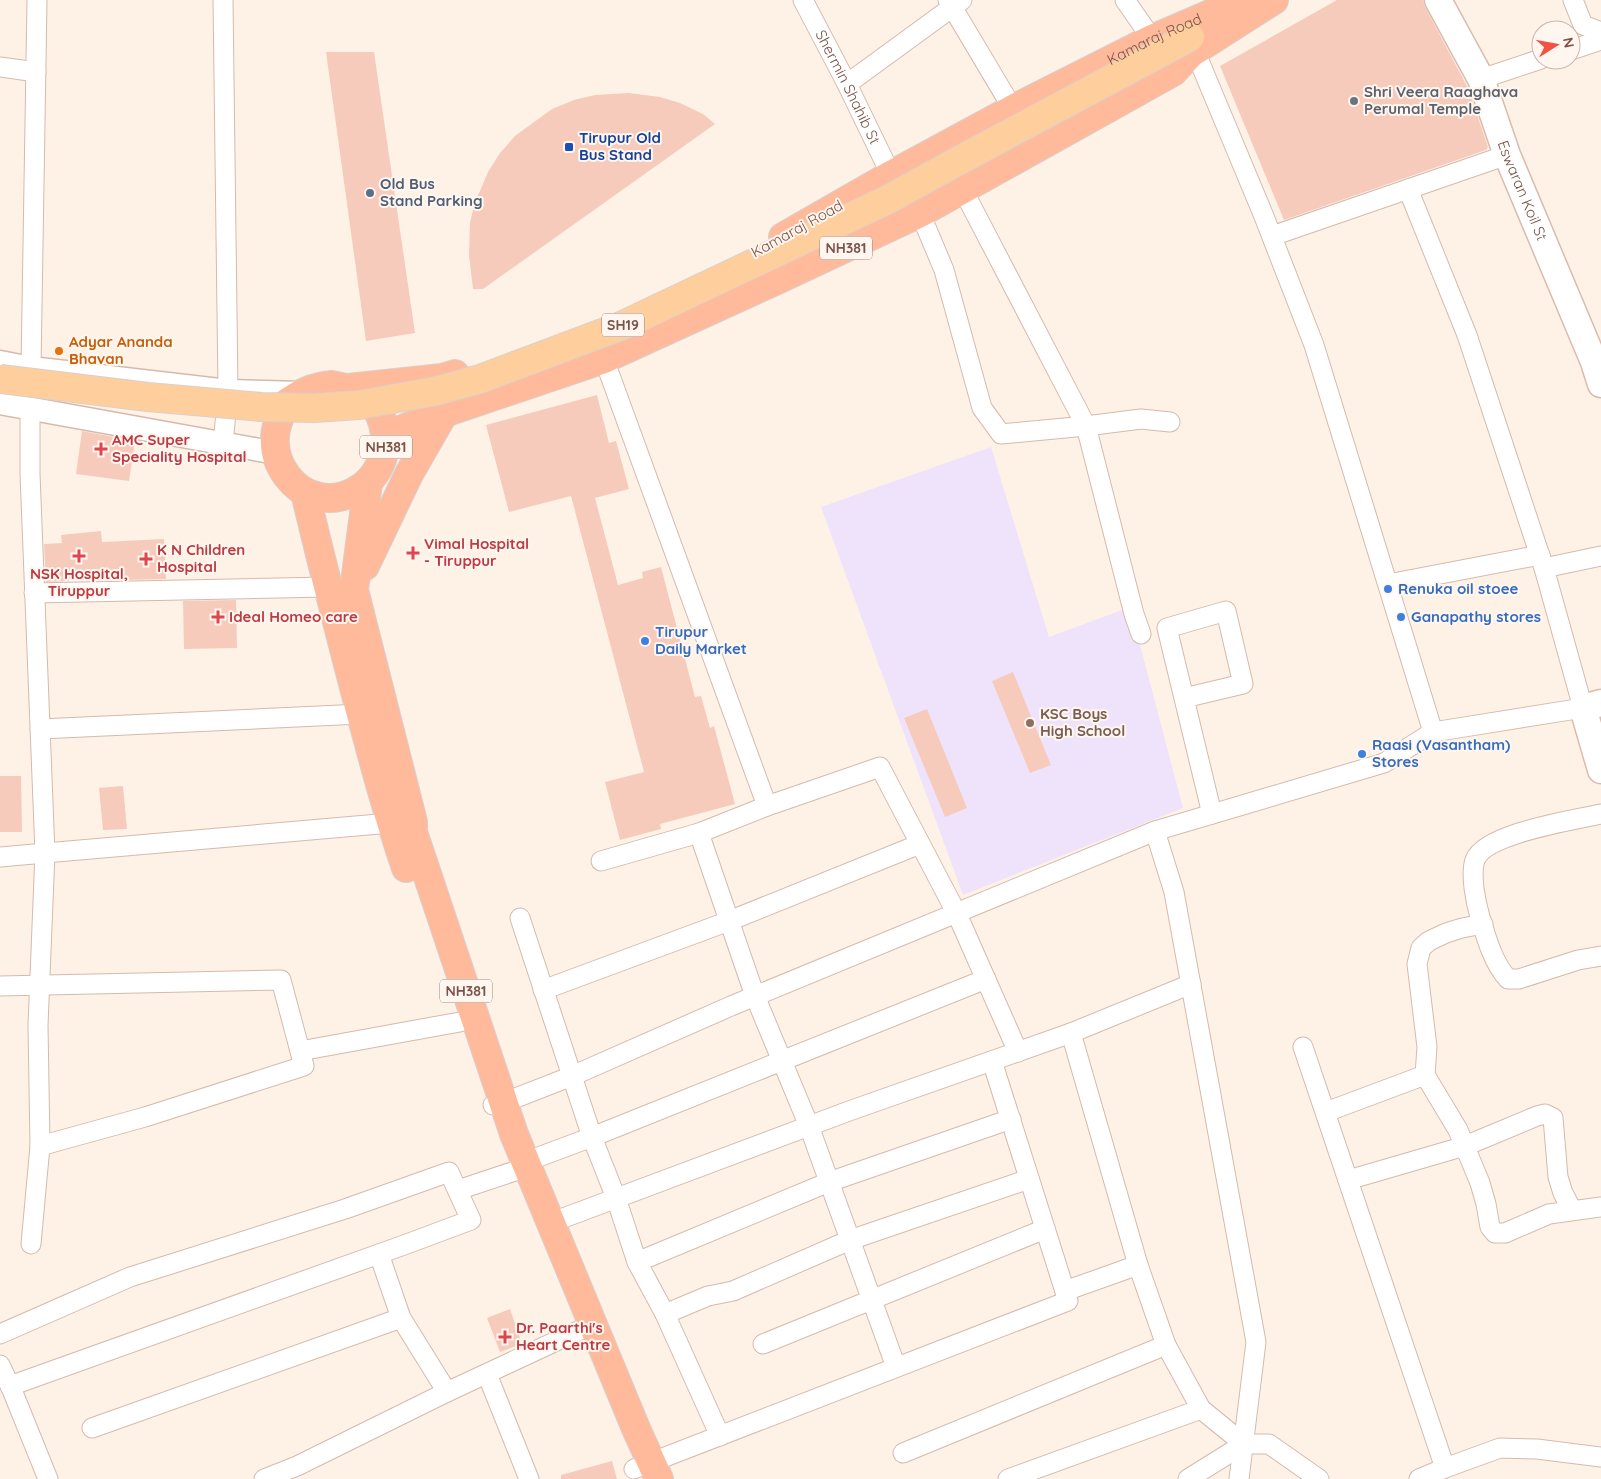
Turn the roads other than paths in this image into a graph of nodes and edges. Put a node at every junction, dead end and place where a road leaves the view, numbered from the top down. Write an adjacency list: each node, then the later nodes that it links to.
1 (37, 0): 17 (street)
2 (223, 0): 35 (street)
3 (803, 0): 19 (street, Shermin Shahib St)
4 (1124, 0): 11 (street)
5 (1274, 0): 14 (highway, NH381)
6 (1438, 0): 18 (main road, Eswaran Koil St)
7 (1573, 0): 10 (street)
8 (954, 2): 19 (street); 20 (street)
9 (1226, 2): 11 (highway, Kamaraj Road / NH381)
10 (1601, 32)
11 (1152, 39): 20 (highway, Kamaraj Road / NH381)
12 (1601, 40): 13 (street)
13 (1581, 47)
14 (1187, 50): 24 (highway, NH381); 26 (street); 31 (main road, SH19, bridge); 34 (main road, SH19)
15 (1531, 62): 18 (street)
16 (0, 68): 17 (street)
17 (36, 72): 29 (street)
18 (1481, 79): 21 (main road, Eswaran Koil St)
19 (847, 84): 22 (street, Shermin Shahib St)
20 (1013, 109): 22 (highway, Kamaraj Road / NH381)
21 (1507, 155): 23 (street); 32 (main road, Eswaran Koil St)
22 (891, 176): 30 (highway, Kamaraj Road / NH381)
23 (1408, 189): 26 (street); 48 (street)
24 (963, 190): 25 (highway, NH381); 41 (street)
25 (920, 213): 27 (highway, NH381); 41 (street)
26 (1272, 236): 49 (street)
27 (604, 359): 39 (highway, NH381); 59 (street)
28 (0, 362): 29 (street)
29 (31, 368): 35 (street)
30 (442, 378): 33 (highway, Kamaraj Road / NH381); 39 (highway)
31 (0, 379)
32 (1601, 384)
33 (348, 388): 36 (highway, NH381); 42 (highway, NH381)
34 (0, 389)
35 (228, 391): 36 (street); 43 (street)
36 (302, 393): 44 (highway, NH381)
37 (0, 403): 38 (street)
38 (30, 408): 43 (street); 51 (street)
39 (444, 413): 42 (highway, NH381); 50 (highway)
40 (1170, 422): 41 (street)
41 (1086, 426): 52 (street)
42 (386, 435): 45 (highway, NH381)
43 (223, 444): 44 (street)
44 (276, 453): 46 (highway, NH381)
45 (368, 483): 46 (highway, NH381); 50 (highway, NH381)
46 (305, 492): 50 (highway, NH381)
47 (1601, 556): 48 (street)
48 (1542, 561): 49 (street); 54 (street)
49 (1388, 584): 57 (street)
50 (340, 588): 51 (street); 55 (highway, NH381); 62 (highway, NH381)
51 (34, 593): 56 (street)
52 (1141, 634)
53 (1184, 698): 53 (street); 60 (street)
54 (1592, 705): 57 (street); 58 (main road)
55 (361, 714): 56 (street); 62 (highway, NH381)
56 (40, 729): 66 (street)
57 (1433, 732): 60 (street)
58 (1601, 770)
59 (767, 806): 64 (street); 65 (street)
60 (1212, 814): 63 (street)
61 (1601, 814): 72 (street)
62 (402, 822): 66 (street); 80 (highway, NH381); 89 (highway, NH381)
63 (1155, 831): 69 (street); 75 (street)
64 (699, 833): 68 (street); 71 (street)
65 (920, 844): 69 (street); 71 (street)
66 (45, 853): 67 (street); 76 (street)
67 (0, 857)
68 (601, 861)
69 (957, 914): 74 (street); 79 (street)
70 (520, 918): 78 (street)
71 (729, 921): 78 (street); 79 (street)
72 (1482, 924): 73 (street); 87 (street)
73 (1601, 956)
74 (986, 979): 84 (street); 85 (street)
75 (1191, 984): 81 (street); 127 (street)
76 (40, 985): 77 (street); 83 (street); 94 (street)
77 (0, 986)
78 (543, 990): 88 (street)
79 (756, 996): 85 (street); 88 (street)
80 (460, 1022): 83 (street); 89 (highway, NH381)
81 (1071, 1033): 84 (street); 110 (street)
82 (1303, 1047): 90 (street)
83 (300, 1051): 94 (street)
84 (1018, 1052): 86 (street)
85 (782, 1061): 92 (street); 93 (street)
86 (992, 1061): 91 (street); 92 (street)
87 (1425, 1075): 90 (street); 95 (street)
88 (572, 1076): 89 (street); 93 (street)
89 (497, 1104): 96 (highway, NH381)
90 (1326, 1112): 98 (street)
91 (1011, 1119): 97 (street); 99 (street)
92 (809, 1126): 99 (street); 101 (street)
93 (592, 1137): 96 (street); 101 (street)
94 (40, 1146): 107 (street)
95 (1465, 1146): 98 (street); 103 (street); 103 (street)
96 (520, 1166): 100 (street); 104 (highway, NH381); 115 (highway, NH381)
97 (1029, 1178): 105 (street); 106 (street)
98 (1348, 1180): 130 (street)
99 (829, 1182): 106 (street); 109 (street)
100 (458, 1190): 108 (street); 116 (street)
101 (616, 1198): 104 (street); 109 (street)
102 (1601, 1207): 103 (street)
103 (1572, 1210)
104 (550, 1223): 131 (highway, NH381)
105 (1045, 1229): 111 (street); 112 (street)
106 (850, 1240): 112 (street); 113 (street)
107 (31, 1244)
108 (379, 1254): 114 (street); 122 (street)
109 (637, 1262): 113 (street)
110 (1138, 1265): 111 (street); 118 (street)
111 (1065, 1290): 120 (street)
112 (871, 1299): 117 (street); 120 (street)
113 (665, 1314): 126 (street)
114 (401, 1318): 123 (street); 125 (street)
115 (580, 1330): 121 (street); 131 (highway, NH381)
116 (0, 1334)
117 (763, 1344)
118 (1166, 1345): 124 (street); 128 (street)
119 (0, 1365): 122 (street)
120 (896, 1368): 126 (street)
121 (487, 1374): 123 (street); 134 (street)
122 (10, 1386): 132 (street)
123 (446, 1392): 133 (street)
124 (1201, 1409): 127 (street); 135 (street)
125 (92, 1428)
126 (720, 1436): 131 (street)
127 (1244, 1444): 136 (street); 137 (street); 138 (street)
128 (903, 1453)
129 (1601, 1457): 130 (street)
130 (1445, 1468): 139 (street)
131 (646, 1472)
132 (48, 1479)
133 (264, 1479)
134 (529, 1479)
135 (1008, 1479)
136 (1189, 1479)
137 (1240, 1479)
138 (1319, 1479)
139 (1419, 1479)

